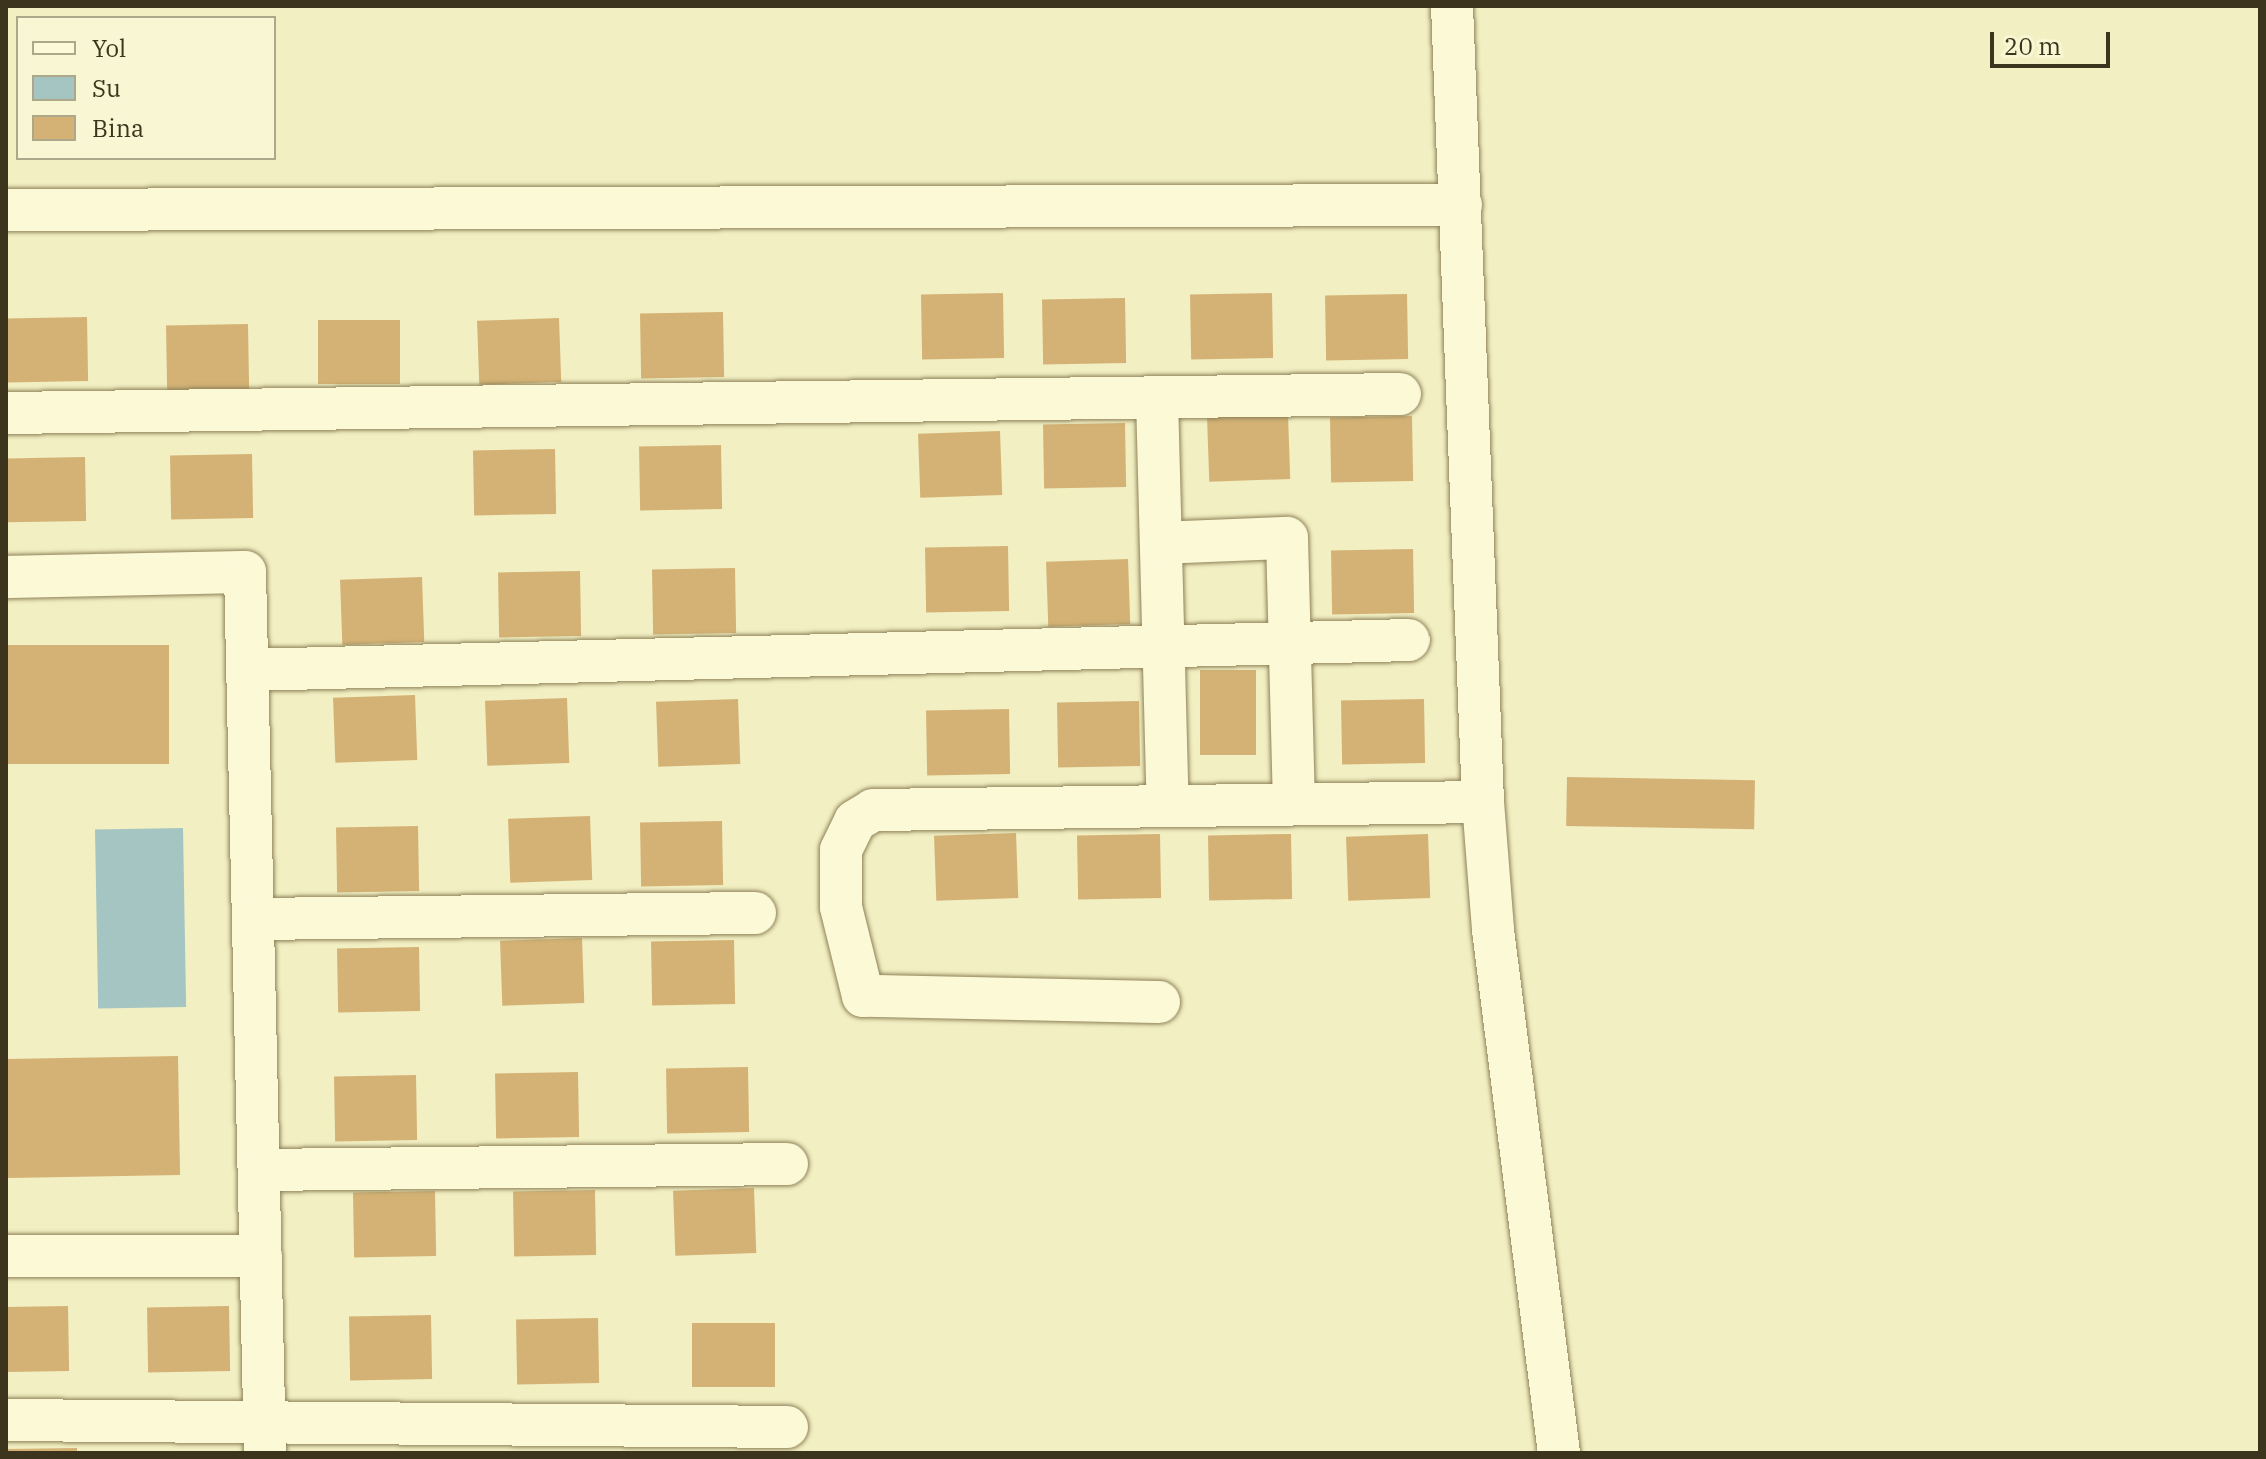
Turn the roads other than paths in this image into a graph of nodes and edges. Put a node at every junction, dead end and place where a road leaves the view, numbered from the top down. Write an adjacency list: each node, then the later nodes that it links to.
1 (1452, 6): 2 (street)
2 (1461, 205): 3 (street); 14 (street)
3 (6, 210)
4 (1400, 394): 5 (street)
5 (1157, 398): 6 (street); 7 (street)
6 (6, 413)
7 (1161, 543): 10 (street); 11 (street)
8 (6, 577): 12 (street)
9 (1409, 640): 10 (street)
10 (1290, 643): 11 (street); 13 (street)
11 (1164, 646): 12 (street); 15 (street)
12 (249, 670): 17 (street)
13 (1294, 802): 14 (street); 15 (street)
14 (1483, 802): 26 (street)
15 (1168, 805): 18 (street)
16 (755, 913): 17 (street)
17 (254, 919): 20 (street)
18 (1159, 1002)
19 (787, 1164): 20 (street)
20 (259, 1170): 22 (street)
21 (6, 1256): 22 (street)
22 (261, 1256): 25 (street)
23 (6, 1420): 25 (street)
24 (787, 1427): 25 (street)
25 (265, 1438)
26 (1559, 1453)

